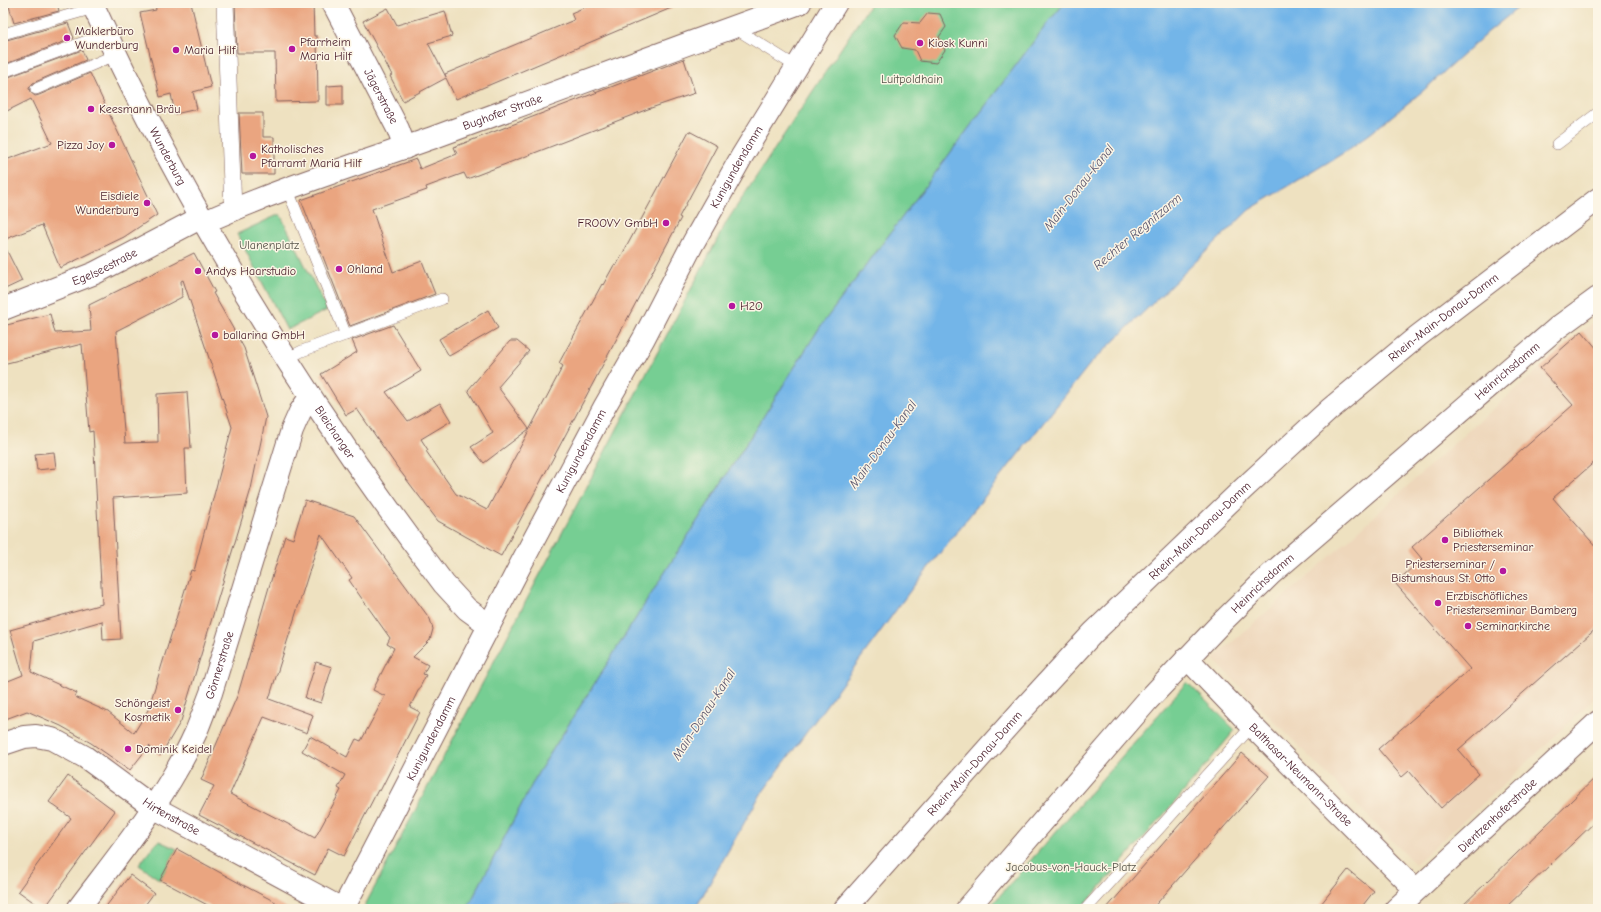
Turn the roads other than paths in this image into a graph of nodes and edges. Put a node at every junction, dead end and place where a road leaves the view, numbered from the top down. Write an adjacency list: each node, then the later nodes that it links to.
1 (225, 3): 18 (street)
2 (333, 3): 15 (street, Jägerstraße)
3 (800, 3): 6 (street, Bughofer Straße)
4 (836, 3): 10 (street, Kunigundendamm)
5 (93, 5): 7 (lane); 8 (street, Wunderburg)
6 (733, 27): 10 (lane); 15 (street, Bughofer Straße)
7 (3, 34)
8 (106, 34): 9 (street, Wunderburg); 11 (lane)
9 (116, 55): 12 (lane); 19 (street, Wunderburg)
10 (797, 67): 26 (street, Kunigundendamm)
11 (3, 72)
12 (36, 89)
13 (1598, 113): 14 (lane)
14 (1557, 144)
15 (405, 148): 16 (street, Bughofer Straße)
16 (287, 188): 18 (street, Bughofer Straße); 23 (lane)
17 (1598, 199): 35 (street, Rhein-Main-Donau-Damm)
18 (233, 210): 19 (street, Bughofer Straße)
19 (203, 220): 22 (street, Egelseestraße); 24 (street, Bleichanger)
20 (1598, 298): 27 (street, Heinrichsdamm)
21 (442, 299): 23 (lane)
22 (3, 309)
23 (346, 335): 24 (lane)
24 (286, 359): 25 (street, Bleichanger)
25 (310, 397): 26 (street, Bleichanger); 31 (street, Gönnerstraße)
26 (489, 625): 34 (street, Kunigundendamm)
27 (1187, 658): 29 (street, Balthasar-Neumann-Straße); 36 (street, Heinrichsdamm)
28 (1598, 722): 32 (street, Dientzenhoferstraße)
29 (1252, 726): 32 (street, Balthasar-Neumann-Straße); 37 (lane)
30 (3, 744): 31 (street, Hirtenstraße)
31 (153, 807): 33 (street, Gönnerstraße); 34 (street, Hirtenstraße)
32 (1415, 889): 38 (street, Dientzenhoferstraße)
33 (78, 909)
34 (342, 909)
35 (846, 909)
36 (967, 909)
37 (1086, 909)
38 (1396, 909)

